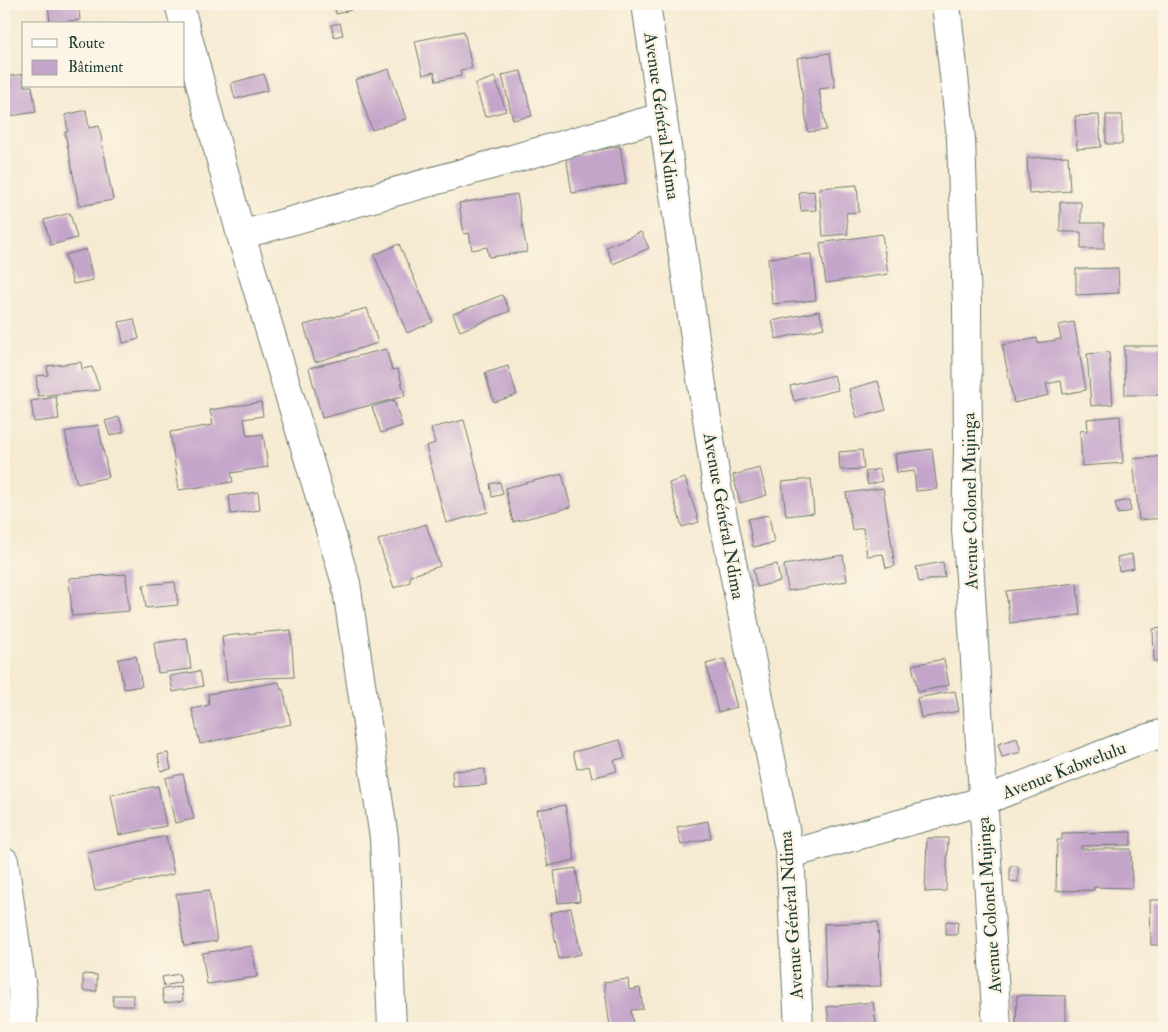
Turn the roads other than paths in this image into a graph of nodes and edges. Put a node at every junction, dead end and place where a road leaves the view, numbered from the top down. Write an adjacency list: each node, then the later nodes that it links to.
1 (179, 4): 4 (street)
2 (646, 4): 6 (street, Avenue Général Ndima)
3 (946, 4): 9 (street, Avenue Colonel Mujinga)
4 (184, 22)
5 (185, 26): 7 (street)
6 (662, 116): 7 (street); 10 (street, Avenue Général Ndima)
7 (241, 235): 13 (street)
8 (1164, 733): 9 (street, Avenue Kabwelulu)
9 (983, 801): 10 (street, Avenue Kabwelulu); 15 (street, Avenue Colonel Mujinga)
10 (790, 854): 14 (street, Avenue Général Ndima)
11 (4, 862): 12 (street)
12 (23, 1028)
13 (392, 1028)
14 (799, 1028)
15 (997, 1028)

